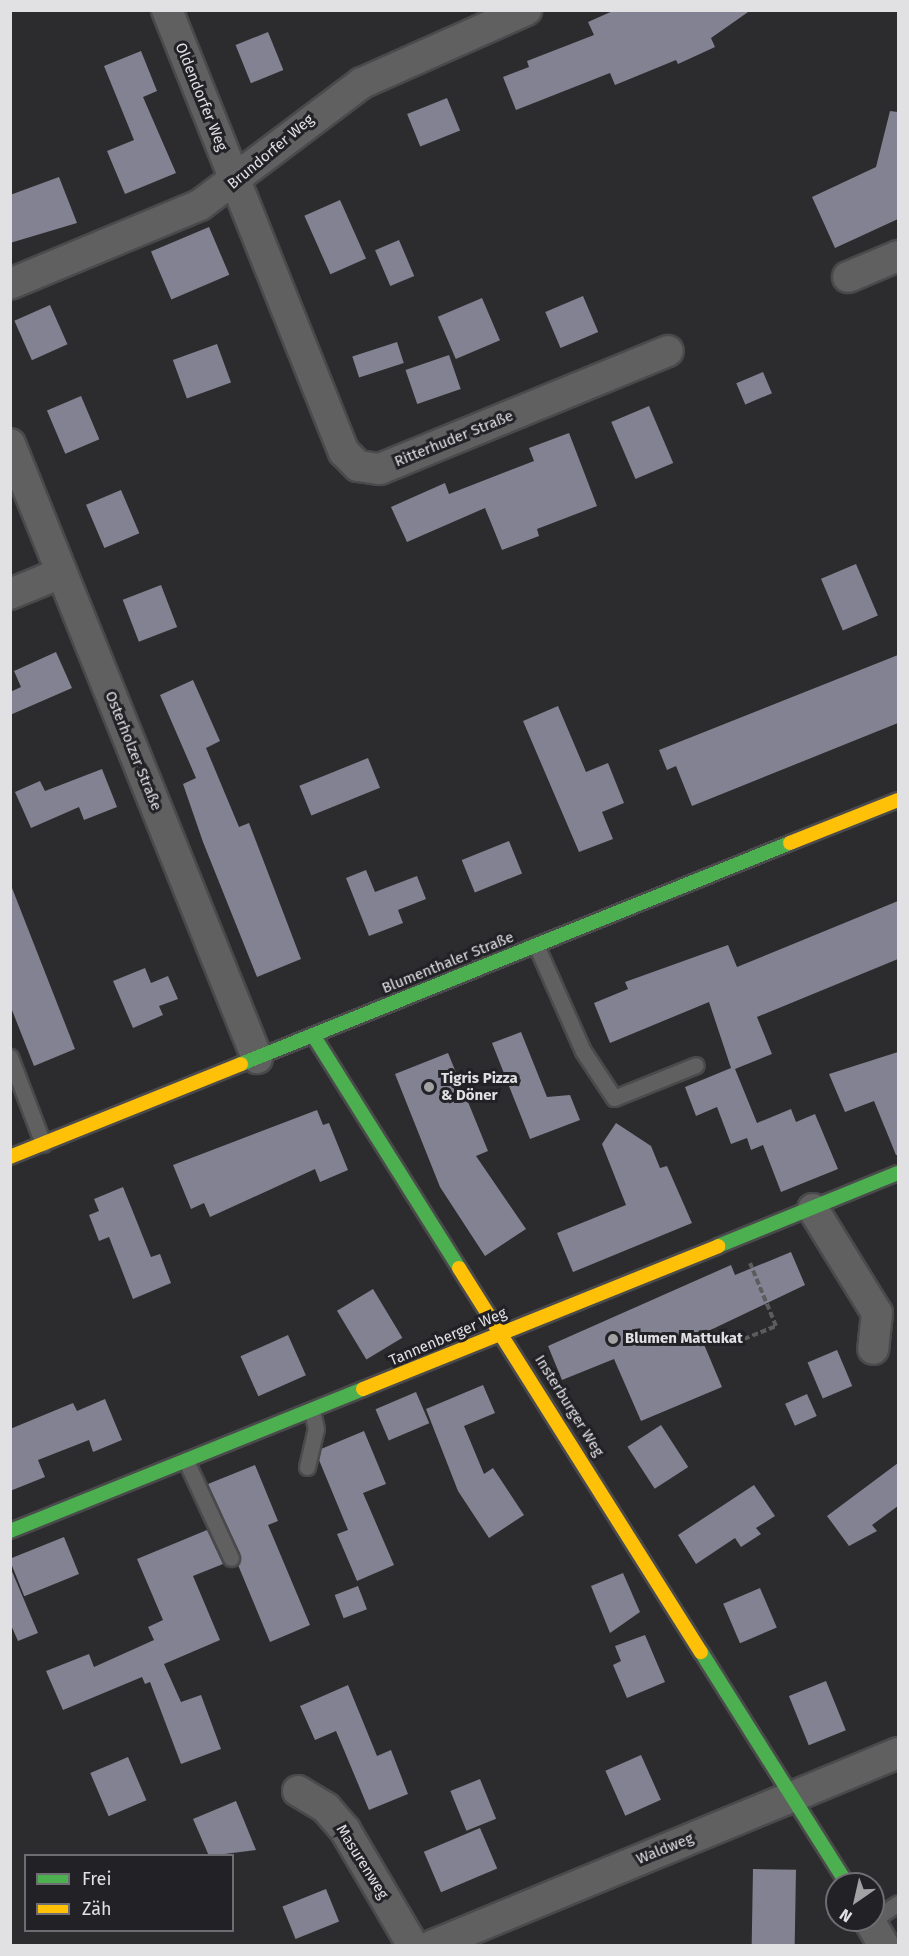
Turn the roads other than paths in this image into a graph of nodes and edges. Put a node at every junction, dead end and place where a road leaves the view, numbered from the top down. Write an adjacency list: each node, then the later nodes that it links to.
1 (167, 10): 3 (street, Oldendorfer Weg)
2 (526, 10): 3 (street, Brundorfer Weg)
3 (236, 183): 6 (street, Brundorfer Weg); 7 (street, Ritterhuder Straße)
4 (898, 256): 5 (street)
5 (848, 277)
6 (10, 284)
7 (668, 351)
8 (10, 444): 9 (street, Osterholzer Straße)
9 (61, 573): 10 (street); 15 (street, Osterholzer Straße)
10 (10, 594)
11 (898, 800): 12 (street, Blumenthaler Straße)
12 (536, 945): 13 (street, Blumenthaler Straße); 16 (lane)
13 (314, 1035): 15 (street, Blumenthaler Straße); 21 (street, Insterburger Weg)
14 (10, 1057): 17 (lane)
15 (257, 1058): 17 (street, Blumenthaler Straße)
16 (696, 1065)
17 (43, 1144): 18 (street, Blumenthaler Straße)
18 (10, 1157)
19 (898, 1173): 20 (street, Tannenberger Weg)
20 (813, 1209): 21 (street, Tannenberger Weg); 22 (street)
21 (502, 1332): 23 (street, Tannenberger Weg); 30 (street, Insterburger Weg)
22 (873, 1349)
23 (312, 1411): 24 (street, Tannenberger Weg); 25 (lane)
24 (186, 1461): 26 (street, Tannenberger Weg); 27 (lane)
25 (308, 1467)
26 (10, 1531)
27 (231, 1558)
28 (898, 1753): 30 (street, Waldweg)
29 (298, 1791): 34 (street, Masurenweg)
30 (795, 1796): 31 (street, Insterburger Weg); 35 (street, Waldweg)
31 (840, 1872)
32 (898, 1903): 33 (lane)
33 (885, 1914)
34 (413, 1946)
35 (431, 1946)

